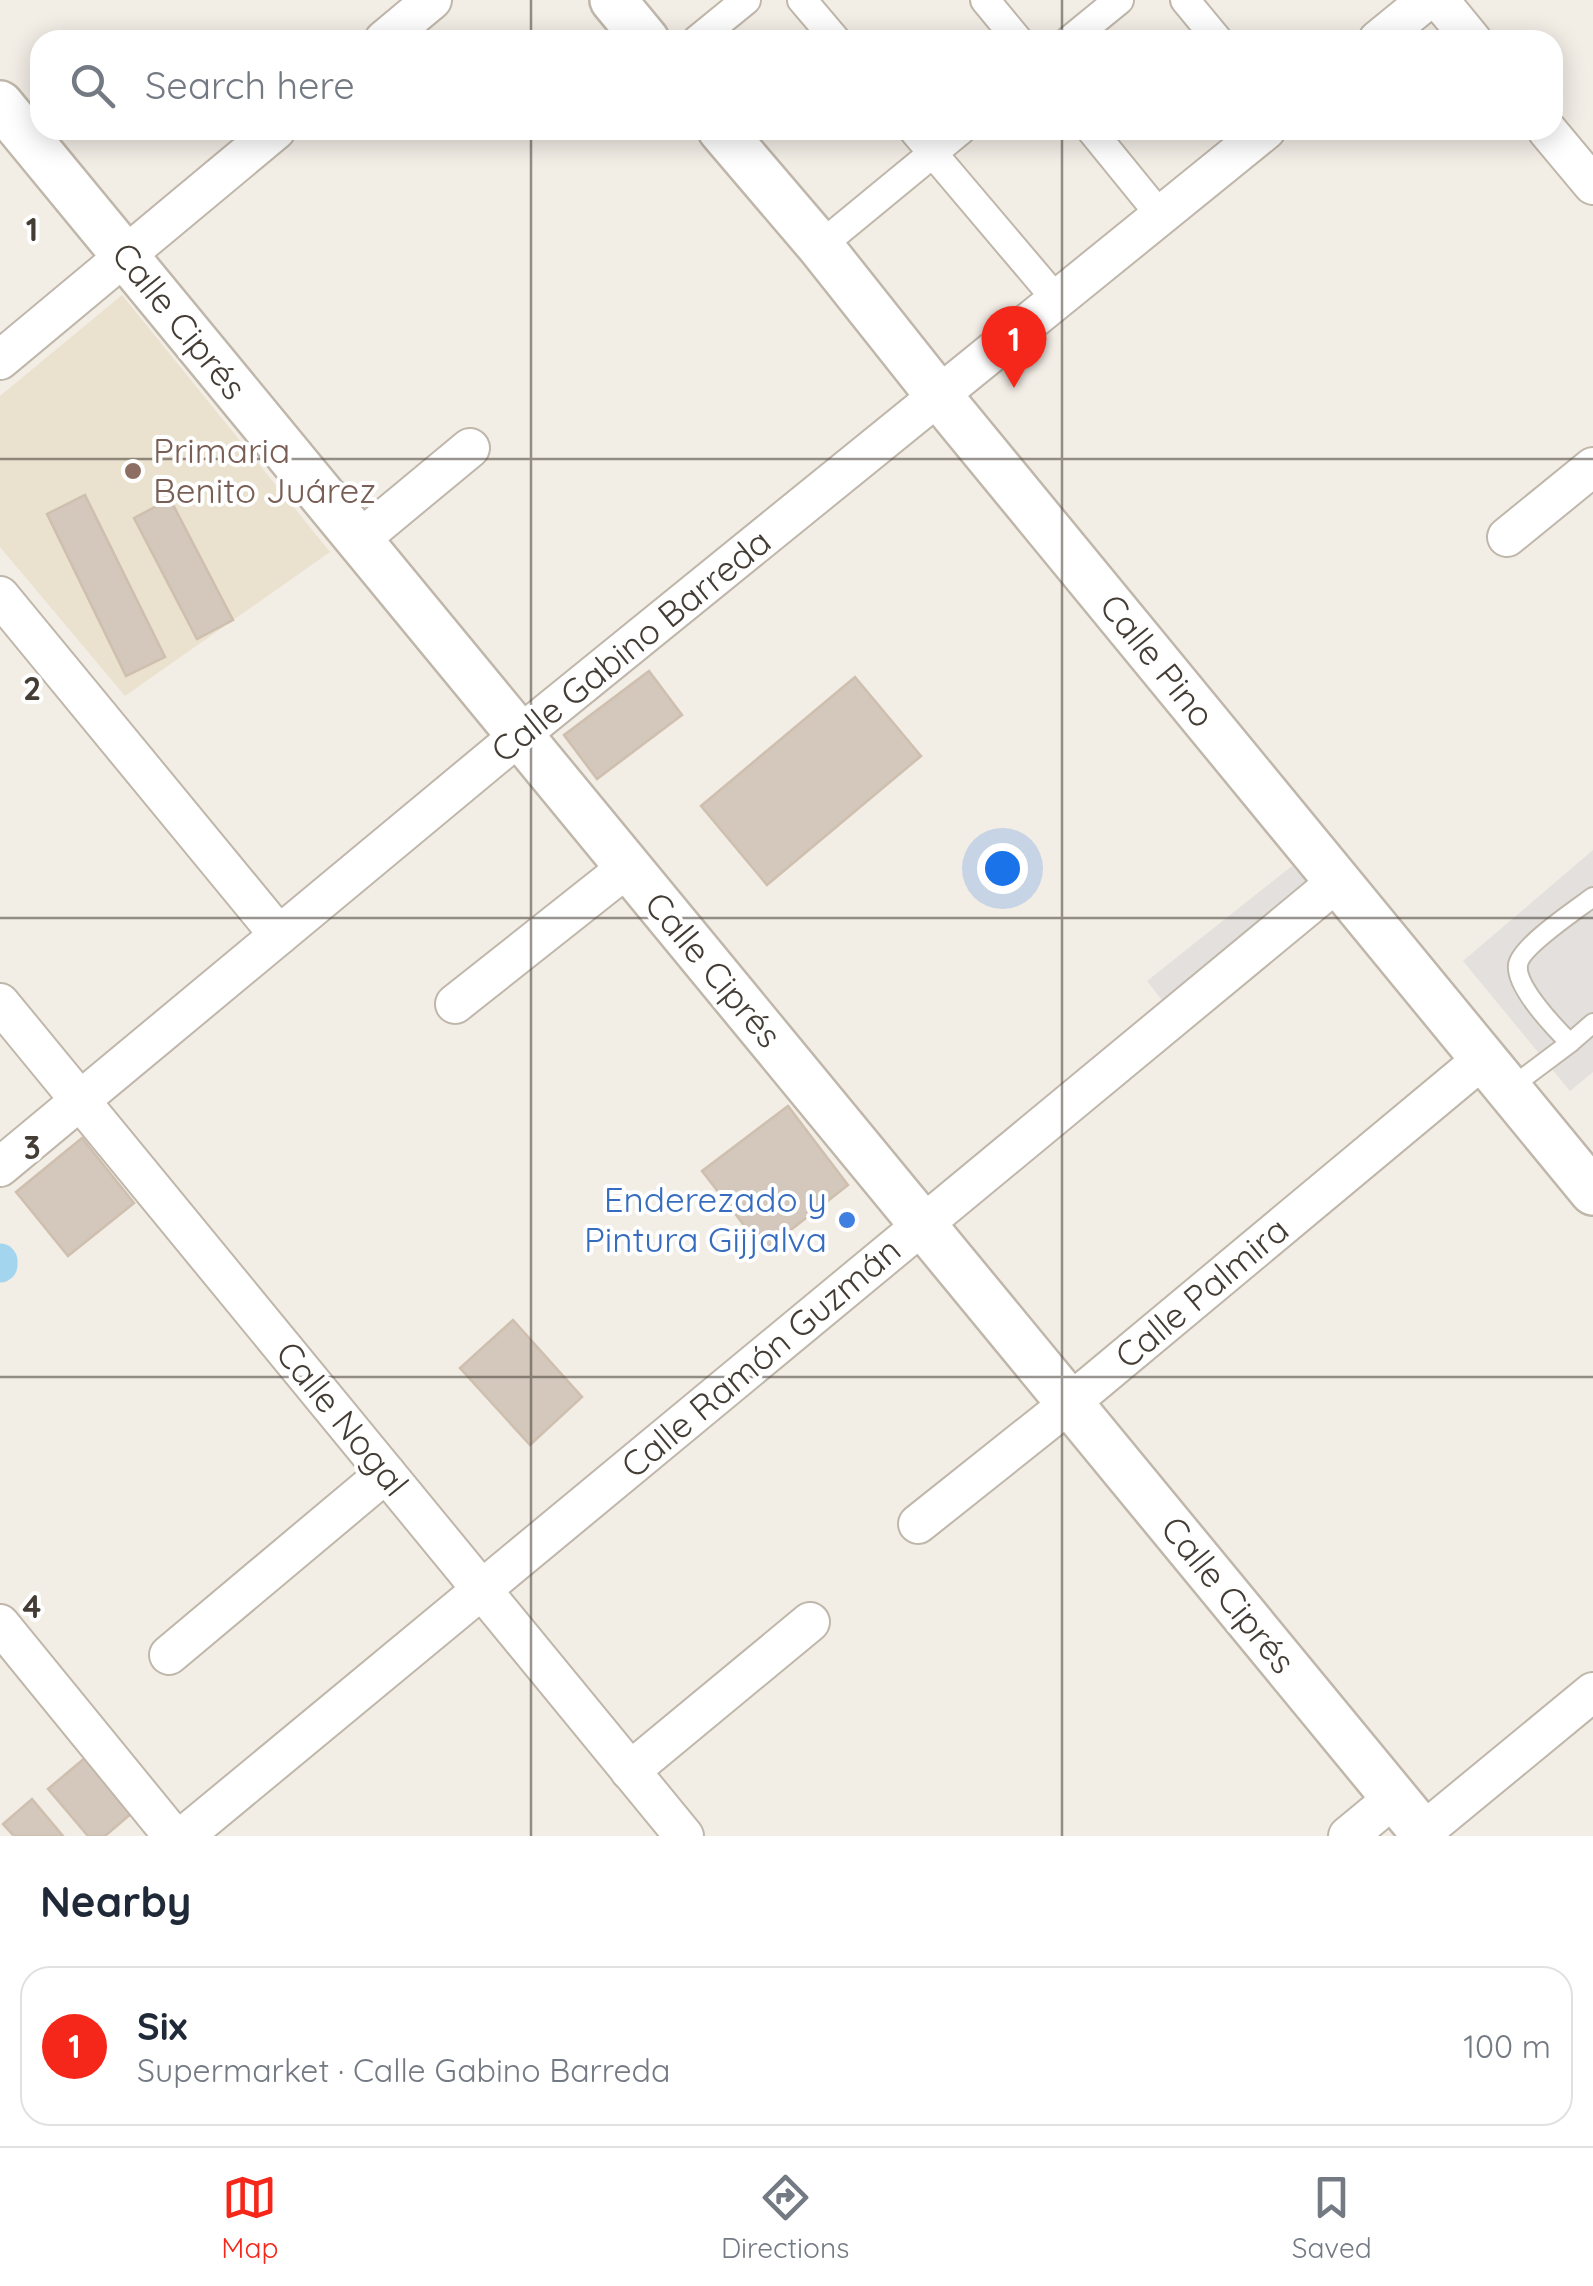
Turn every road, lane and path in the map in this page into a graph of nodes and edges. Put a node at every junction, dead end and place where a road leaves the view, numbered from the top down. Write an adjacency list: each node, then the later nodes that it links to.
1 (432, 0): 10 (street)
2 (613, 0): 11 (street)
3 (746, 0): 12 (street)
4 (802, 0): 13 (street)
5 (985, 0): 14 (street)
6 (1119, 0): 15 (street)
7 (1185, 0): 16 (street)
8 (1427, 0): 17 (street)
9 (1439, 0): 18 (street)
10 (396, 30)
11 (638, 30)
12 (709, 30)
13 (828, 30)
14 (1010, 30)
15 (1082, 30)
16 (1210, 30)
17 (1390, 30)
18 (1464, 30)
19 (0, 104): 31 (street, Calle Ciprés)
20 (264, 140): 31 (street)
21 (730, 140): 30 (street, Calle Pino)
22 (922, 140): 27 (street)
23 (949, 140): 27 (street)
24 (1099, 140): 29 (street)
25 (1254, 140): 29 (street, Calle Gabino Barreda)
26 (1555, 140): 28 (street)
27 (933, 153): 30 (street); 32 (street)
28 (1593, 185)
29 (1160, 216): 32 (street, Calle Gabino Barreda)
30 (820, 246): 34 (street, Calle Pino)
31 (125, 256): 33 (street); 38 (street, Calle Ciprés)
32 (1057, 300): 34 (street, Calle Gabino Barreda)
33 (0, 360)
34 (938, 396): 40 (street, Calle Gabino Barreda); 42 (street, Calle Pino)
35 (470, 448): 38 (street)
36 (1593, 467): 37 (street)
37 (1507, 537)
38 (359, 540): 40 (street, Calle Ciprés)
39 (0, 596): 44 (street)
40 (520, 735): 41 (street, Calle Ciprés); 44 (street, Calle Gabino Barreda)
41 (628, 867): 46 (street); 53 (street, Calle Ciprés)
42 (1338, 881): 49 (street, Calle Pino); 53 (street, Calle Ramón Guzmán)
43 (1593, 896): 48 (lane)
44 (280, 935): 50 (street, Calle Gabino Barreda)
45 (0, 1003): 50 (street, Calle Nogal)
46 (454, 1004)
47 (1593, 1022): 48 (lane)
48 (1570, 1044): 49 (lane)
49 (1496, 1074): 52 (street, Calle Pino); 54 (street, Calle Palmira)
50 (80, 1100): 51 (street, Calle Gabino Barreda); 55 (street, Calle Nogal)
51 (0, 1167)
52 (1593, 1192)
53 (923, 1224): 54 (street, Calle Ciprés); 57 (street, Calle Ramón Guzmán)
54 (1070, 1403): 56 (street, Calle Palmira); 63 (street, Calle Ciprés)
55 (386, 1473): 57 (street, Calle Nogal); 60 (street)
56 (918, 1524)
57 (482, 1590): 62 (street, Calle Nogal); 64 (street, Calle Ramón Guzmán)
58 (810, 1622): 62 (street)
59 (0, 1624): 64 (street)
60 (170, 1654)
61 (1593, 1692): 63 (street)
62 (630, 1771): 65 (street, Calle Nogal)
63 (1415, 1822): 66 (street)
64 (189, 1833)
65 (684, 1836)
66 (1348, 1836)

